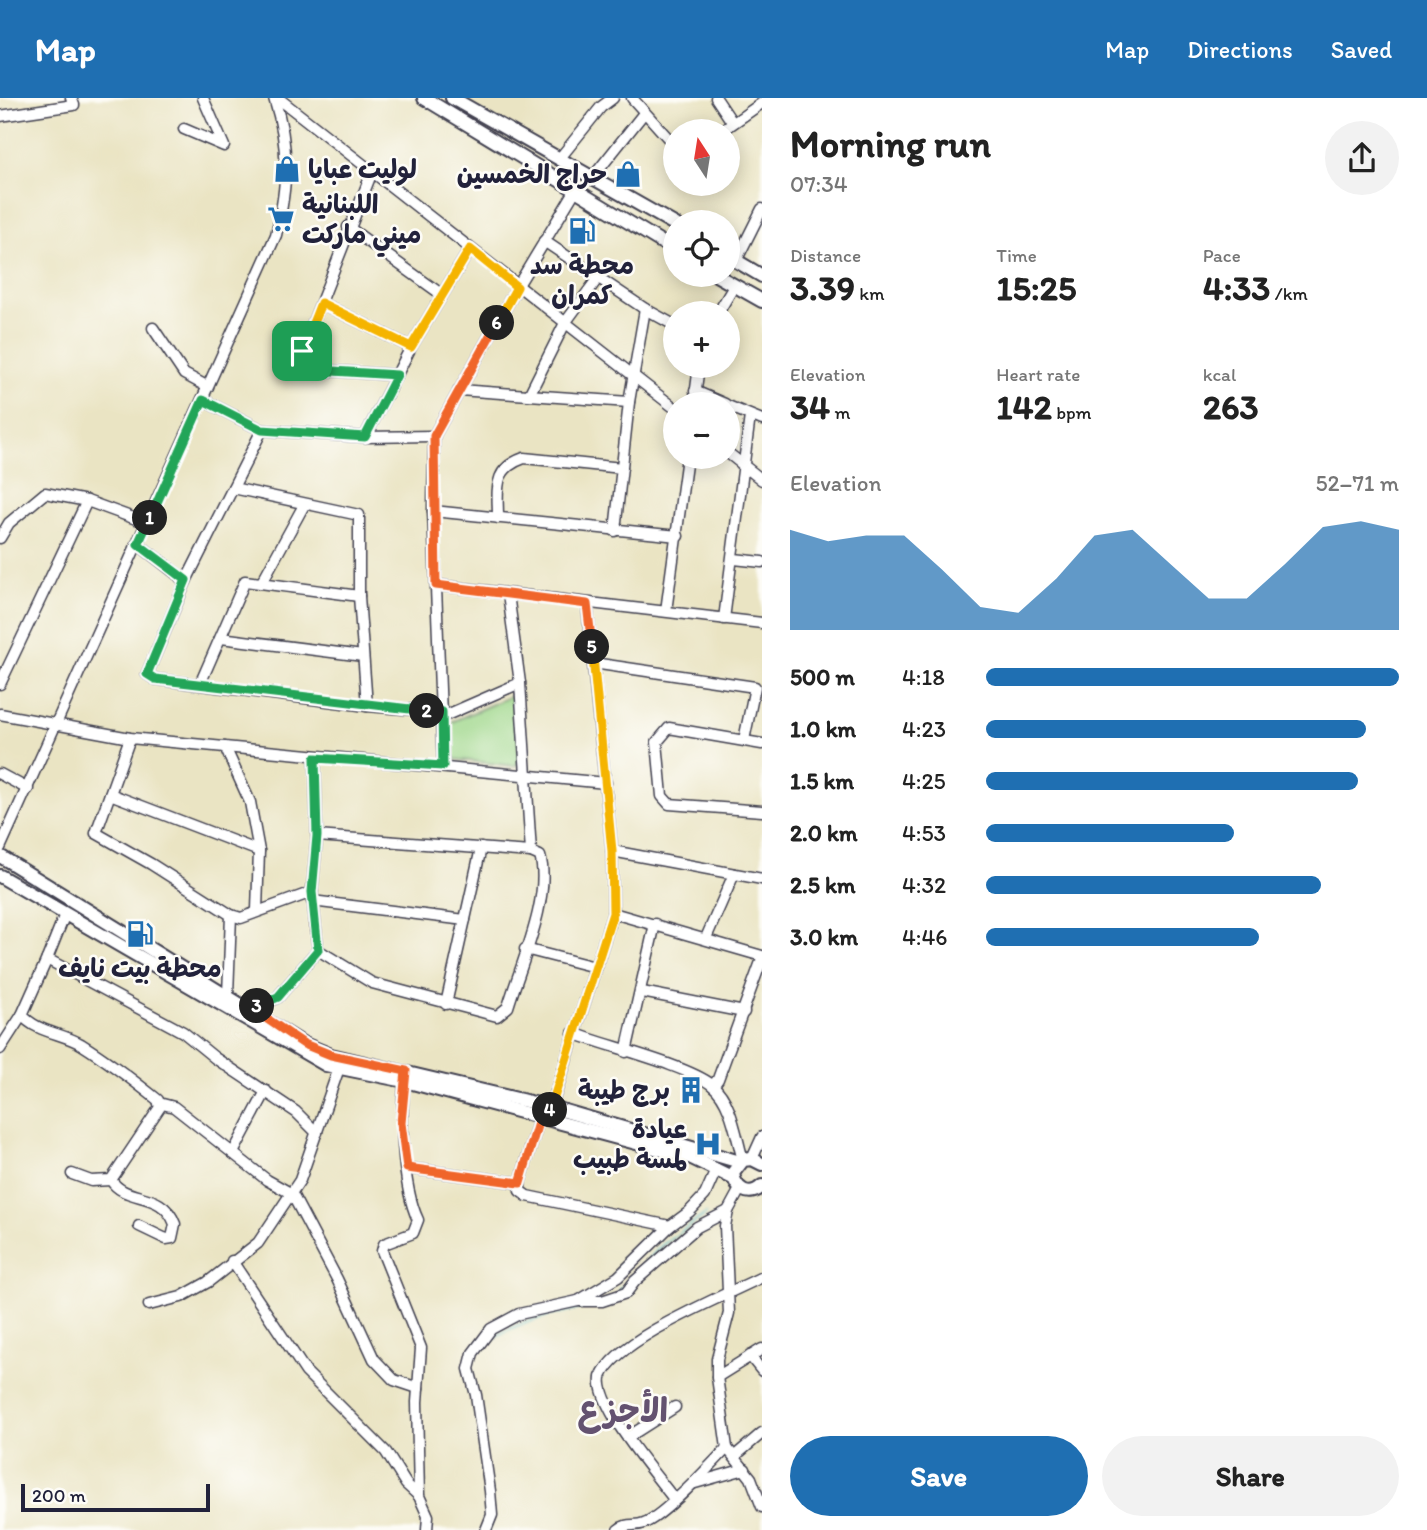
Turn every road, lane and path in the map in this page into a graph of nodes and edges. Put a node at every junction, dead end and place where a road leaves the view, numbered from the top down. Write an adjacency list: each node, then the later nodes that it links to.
1 (71, 98): 12 (street)
2 (202, 98): 15 (street)
3 (276, 98): 18 (street); 44 (street)
4 (424, 98): 20 (main road)
5 (452, 98): 17 (main road)
6 (613, 98): 9 (street)
7 (632, 98): 11 (street)
8 (716, 98): 13 (street)
9 (599, 102): 17 (street)
10 (762, 103): 14 (street)
11 (644, 113): 16 (street); 19 (street)
12 (0, 116)
13 (730, 119)
14 (737, 119)
15 (184, 129)
16 (663, 133)
17 (560, 158): 19 (main road)
18 (372, 172): 23 (street); 27 (street)
19 (593, 177): 22 (main road)
20 (575, 191): 24 (street); 25 (main road)
21 (762, 209): 26 (street)
22 (663, 217)
23 (348, 227): 33 (street); 35 (street)
24 (544, 241): 30 (street); 31 (street)
25 (663, 243)
26 (740, 246)
27 (470, 249): 31 (street); 33 (street)
28 (740, 264): 29 (main road)
29 (762, 276)
30 (598, 278): 36 (street); 38 (street)
31 (517, 287): 38 (street); 45 (street)
32 (736, 287): 34 (main road)
33 (441, 294): 40 (street)
34 (762, 301)
35 (321, 303): 40 (street); 42 (street)
36 (645, 309): 37 (street); 41 (street)
37 (663, 319)
38 (565, 323): 41 (street); 47 (street)
39 (153, 328): 44 (street)
40 (411, 347): 42 (street)
41 (633, 374): 48 (street); 50 (street)
42 (397, 375): 56 (street)
43 (697, 378): 46 (street)
44 (208, 387): 49 (street)
45 (459, 390): 47 (street); 55 (street)
46 (695, 391)
47 (529, 395): 50 (street)
48 (663, 398)
49 (203, 400): 54 (street); 67 (street)
50 (629, 402): 59 (street)
51 (740, 411): 52 (street)
52 (750, 416): 53 (street); 58 (street)
53 (762, 420)
54 (262, 430): 56 (street); 62 (street)
55 (434, 436): 56 (street); 65 (street)
56 (365, 437)
57 (740, 464): 58 (street)
58 (744, 467): 61 (street); 72 (street)
59 (622, 468): 66 (street); 68 (street)
60 (686, 469): 69 (street)
61 (762, 480)
62 (233, 488): 64 (street); 74 (street)
63 (87, 500): 67 (street); 70 (street); 87 (street)
64 (304, 505): 75 (street); 78 (street)
65 (433, 511): 66 (street); 76 (street)
66 (498, 518): 68 (street)
67 (148, 523): 71 (street)
68 (615, 531): 69 (street)
69 (678, 536): 80 (street)
70 (0, 538)
71 (138, 544): 74 (street); 92 (street)
72 (734, 559): 73 (street); 81 (street)
73 (762, 562)
74 (186, 580): 88 (street)
75 (262, 582): 78 (street); 83 (street)
76 (436, 585): 77 (street); 91 (street)
77 (508, 594): 79 (street); 86 (street)
78 (359, 596): 84 (street)
79 (587, 604): 80 (street); 85 (street)
80 (666, 611): 81 (street)
81 (724, 619): 82 (street)
82 (762, 623)
83 (221, 638): 84 (street); 88 (street)
84 (363, 656): 89 (street)
85 (593, 663): 94 (street); 101 (street)
86 (520, 682): 91 (street); 100 (street)
87 (0, 684)
88 (200, 684): 89 (street)
89 (368, 706): 91 (street)
90 (0, 714): 92 (street)
91 (442, 715): 98 (street)
92 (57, 725): 93 (street); 102 (street)
93 (130, 738): 96 (street); 103 (street)
94 (744, 740): 95 (street); 104 (street)
95 (762, 744)
96 (225, 747): 97 (street); 108 (street)
97 (315, 758): 98 (street); 105 (street)
98 (443, 766): 100 (street)
99 (0, 774): 102 (street)
100 (527, 774): 101 (street); 110 (street)
101 (606, 783): 109 (street)
102 (28, 789): 106 (street)
103 (110, 794): 108 (street); 119 (street)
104 (762, 811)
105 (317, 836): 107 (street); 115 (street)
106 (0, 848)
107 (481, 848): 110 (street); 120 (street)
108 (259, 851): 116 (street)
109 (612, 851): 112 (street); 117 (street)
110 (531, 852): 123 (street)
111 (0, 856): 129 (main road)
112 (734, 874): 114 (street); 122 (street)
113 (0, 876): 118 (main road)
114 (762, 880)
115 (312, 896): 116 (street); 120 (street); 124 (street)
116 (257, 910): 119 (street)
117 (613, 913): 121 (street); 127 (street)
118 (65, 914): 126 (street); 132 (main road)
119 (231, 915): 129 (street)
120 (465, 920): 130 (street)
121 (655, 924): 122 (street); 128 (street)
122 (706, 938): 125 (street)
123 (525, 949): 127 (street); 130 (street)
124 (318, 950): 130 (street); 132 (street)
125 (762, 957): 131 (street)
126 (47, 959): 133 (street); 140 (street)
127 (595, 967): 134 (street)
128 (642, 992): 131 (street); 136 (street)
129 (228, 995): 132 (main road)
130 (446, 1004)
131 (744, 1012): 139 (street)
132 (247, 1013): 137 (main road); 138 (main road)
133 (22, 1015): 135 (street); 141 (street)
134 (573, 1033): 136 (street); 142 (street)
135 (0, 1048)
136 (626, 1052): 139 (street)
137 (339, 1068): 138 (main road); 143 (street)
138 (405, 1076): 142 (main road); 147 (street)
139 (713, 1086): 146 (street)
140 (266, 1091): 143 (street); 145 (street)
141 (159, 1103): 145 (street); 150 (street)
142 (546, 1114): 146 (main road); 148 (main road); 151 (street)
143 (317, 1133): 154 (street)
144 (762, 1137): 146 (street)
145 (233, 1153): 154 (street)
146 (749, 1161): 152 (main road)
147 (407, 1168): 151 (street); 167 (street)
148 (716, 1170): 152 (main road); 157 (street)
149 (72, 1174): 150 (street)
150 (111, 1180): 156 (street)
151 (520, 1183): 157 (street)
152 (737, 1183): 153 (main road); 155 (street)
153 (762, 1186)
154 (292, 1194): 158 (street); 167 (street)
155 (728, 1211): 160 (street); 161 (street)
156 (139, 1226)
157 (670, 1226): 161 (street)
158 (232, 1261): 162 (street); 175 (street)
159 (762, 1277): 160 (street)
160 (729, 1294): 166 (street); 170 (street)
161 (578, 1301): 179 (street)
162 (149, 1305)
163 (762, 1349): 164 (street)
164 (750, 1356): 165 (street); 166 (street)
165 (762, 1371)
166 (718, 1377): 171 (street)
167 (418, 1388): 175 (street)
168 (676, 1407): 170 (street)
169 (762, 1433): 172 (street)
170 (628, 1437): 176 (street)
171 (727, 1448): 172 (street); 174 (street)
172 (735, 1456): 173 (street)
173 (745, 1469): 174 (street); 177 (street)
174 (693, 1483): 176 (street)
175 (419, 1496): 178 (street)
176 (674, 1499): 180 (street)
177 (762, 1507)
178 (427, 1530)
179 (486, 1530)
180 (618, 1530)

